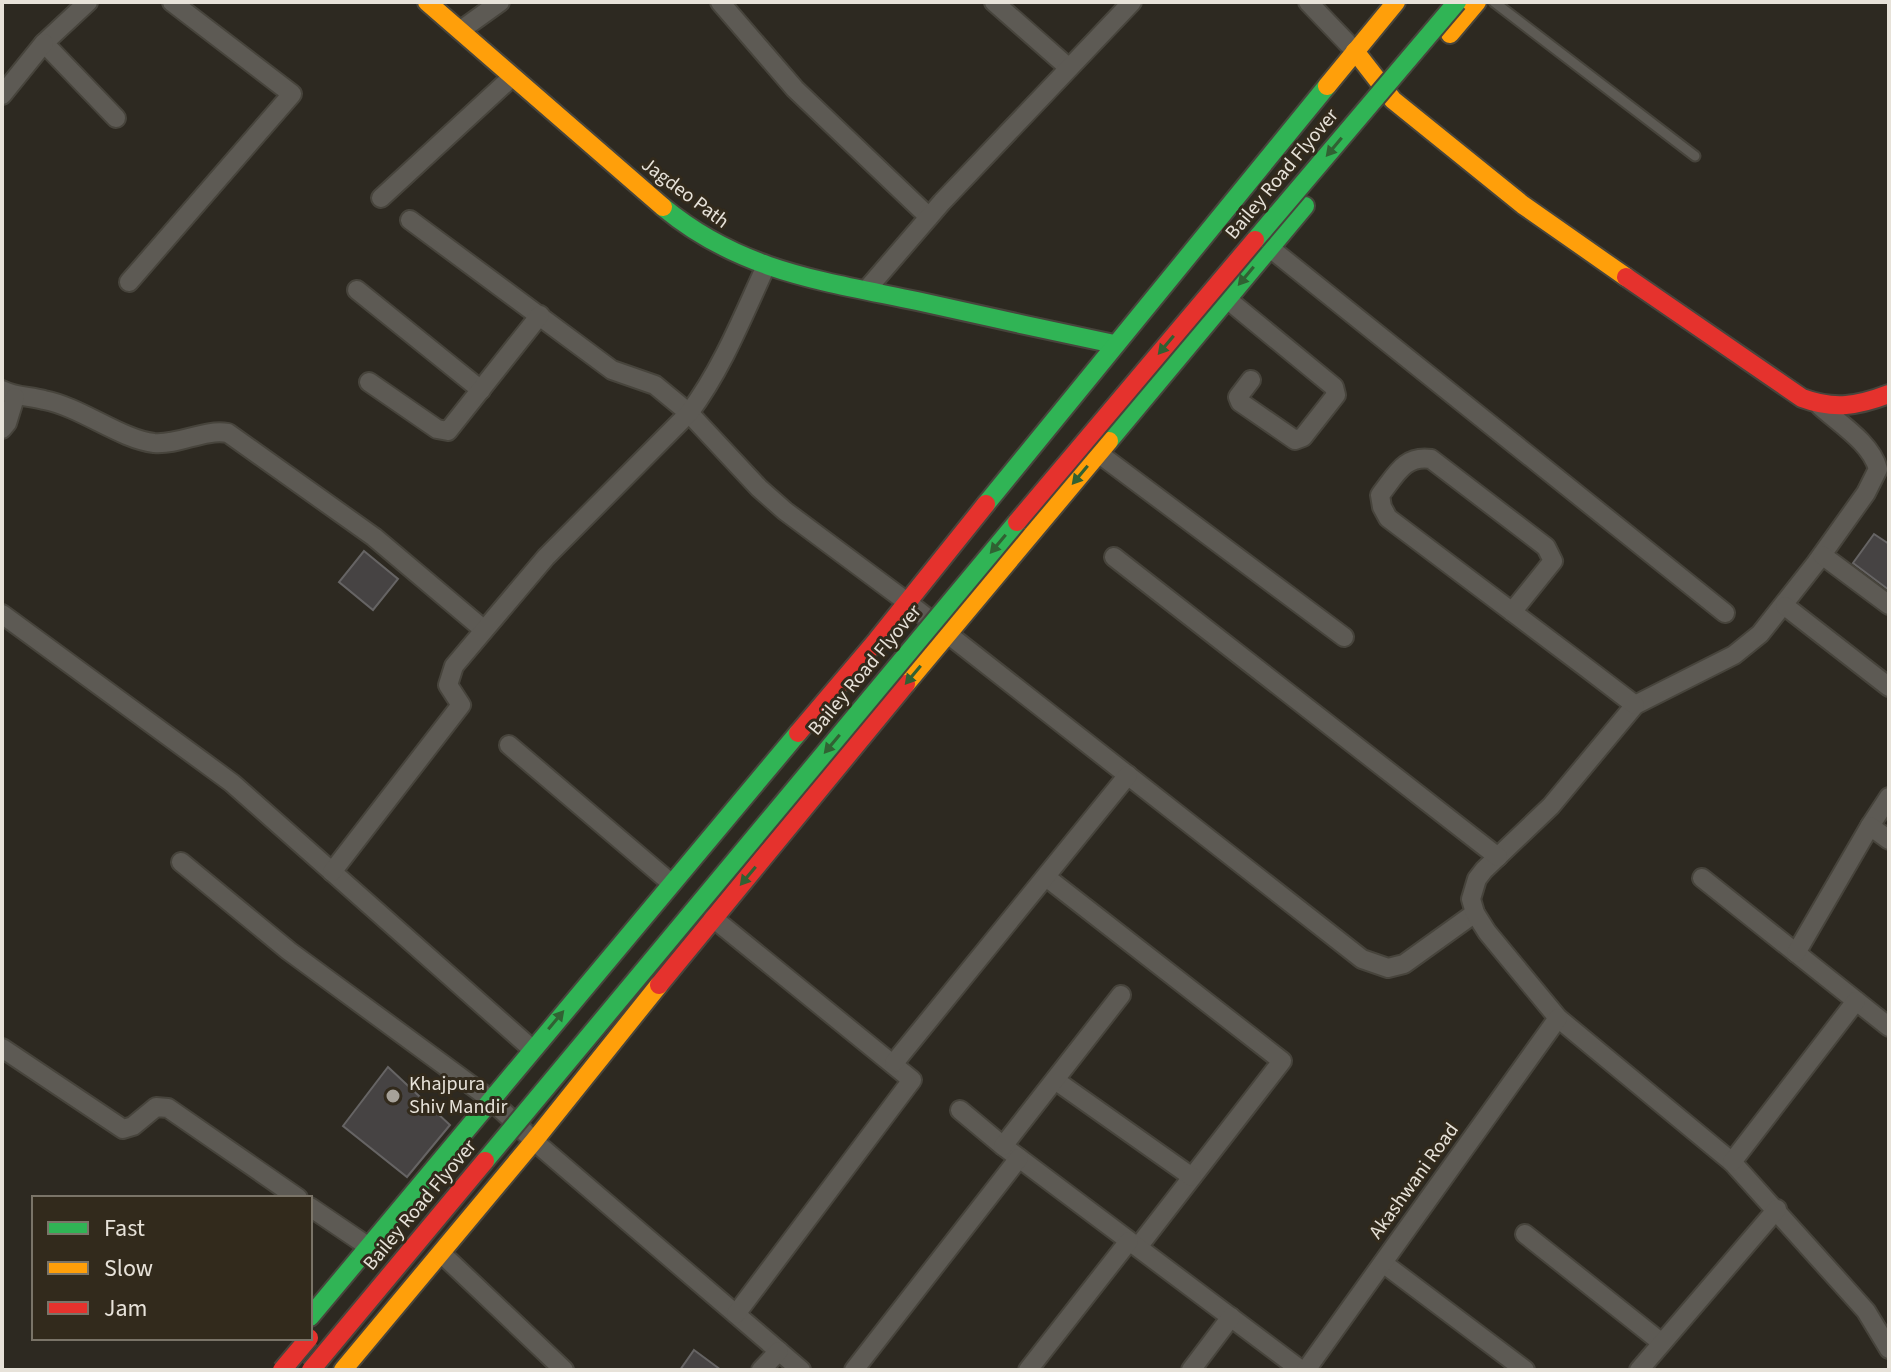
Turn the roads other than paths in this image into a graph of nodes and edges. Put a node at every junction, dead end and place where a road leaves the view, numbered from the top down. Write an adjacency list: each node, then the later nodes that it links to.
1 (88, 2): 15 (street)
2 (172, 2): 28 (street)
3 (427, 2): 14 (main road, Jagdeo Path)
4 (500, 2): 14 (street)
5 (720, 2): 24 (street)
6 (994, 2): 17 (street)
7 (1132, 2): 17 (street)
8 (1308, 2): 16 (street)
9 (1396, 2): 16 (main road)
10 (1434, 2): 100 (main road, Bailey Road Flyover)
11 (1457, 2): 110 (main road, Bailey Road Flyover, one-way to 110, bridge)
12 (1477, 2): 20 (main road)
13 (1494, 2): 22 (lane)
14 (461, 30): 18 (main road, Jagdeo Path)
15 (44, 43): 19 (street); 21 (street)
16 (1355, 51): 20 (main road); 31 (main road)
17 (1069, 68): 24 (street)
18 (512, 77): 23 (street); 27 (main road, Jagdeo Path)
19 (2, 95)
20 (1393, 100): 26 (main road); 42 (main road)
21 (116, 118)
22 (1695, 156)
23 (381, 198)
24 (929, 217): 29 (street)
25 (410, 220): 33 (street)
26 (1270, 248): 32 (main road, one-way to 32); 53 (street)
27 (766, 266): 29 (main road, Jagdeo Path); 44 (street)
28 (129, 282)
29 (868, 288): 35 (main road, Jagdeo Path)
30 (357, 290): 39 (street)
31 (1177, 290): 34 (main road); 35 (main road)
32 (1227, 299): 34 (main road); 36 (street)
33 (540, 315): 39 (street); 44 (street)
34 (1210, 320): 43 (main road)
35 (1114, 344): 38 (main road)
36 (1251, 380)
37 (369, 382): 39 (street)
38 (1100, 384): 43 (main road); 49 (main road)
39 (481, 390)
40 (8, 394): 45 (street); 55 (street)
41 (1889, 394): 42 (main road)
42 (1820, 406): 47 (street)
43 (1133, 412): 46 (main road)
44 (689, 413): 49 (street); 55 (street)
45 (2, 429)
46 (1098, 453): 56 (main road, one-way to 56); 57 (street)
47 (1822, 555): 50 (street); 51 (street)
48 (1114, 557): 65 (street)
49 (907, 602): 56 (street); 70 (main road)
50 (1889, 605)
51 (1785, 606): 58 (street); 59 (street)
52 (1512, 612): 52 (street); 59 (street)
53 (1725, 613)
54 (5, 622): 67 (street)
55 (483, 629): 67 (street)
56 (948, 633): 61 (street); 72 (main road, one-way to 72)
57 (1344, 637)
58 (1889, 687)
59 (1635, 705): 65 (street)
60 (509, 745): 70 (street)
61 (1128, 775): 68 (street); 71 (street)
62 (1889, 797): 63 (street)
63 (1870, 826): 64 (street); 73 (street)
64 (1889, 840)
65 (1498, 857): 71 (street)
66 (181, 862): 82 (street)
67 (332, 872): 79 (street)
68 (1046, 877): 80 (street); 88 (street)
69 (1702, 878): 73 (street)
70 (671, 883): 79 (main road, one-way to 70)
71 (1475, 913): 76 (street)
72 (713, 918): 80 (street); 84 (main road)
73 (1796, 953): 75 (street)
74 (1121, 995): 81 (street)
75 (1856, 1001): 77 (street); 87 (street)
76 (1558, 1018): 87 (street); 96 (street, Akashwani Road)
77 (1889, 1027)
78 (2, 1048): 89 (street)
79 (532, 1049): 82 (main road)
80 (894, 1063): 97 (street)
81 (1055, 1080): 85 (street); 88 (street)
82 (490, 1099): 84 (street); 94 (main road)
83 (960, 1110): 85 (street)
84 (534, 1141): 95 (main road); 97 (street)
85 (1003, 1146): 86 (street)
86 (1019, 1158): 93 (street); 115 (street)
87 (1732, 1162): 91 (street)
88 (1192, 1177): 93 (street)
89 (295, 1196)
90 (312, 1208): 94 (street)
91 (1777, 1209): 104 (street); 105 (street)
92 (1525, 1234): 104 (street)
93 (1134, 1244): 99 (street); 116 (street)
94 (369, 1247): 98 (main road)
95 (442, 1254): 111 (main road); 112 (street)
96 (1383, 1263): 118 (street, Akashwani Road); 119 (street)
97 (736, 1314): 106 (street)
98 (312, 1315)
99 (1231, 1317): 117 (street); 118 (street)
100 (312, 1335)
101 (290, 1340): 108 (main road)
102 (306, 1340): 111 (lane)
103 (307, 1340): 109 (main road, Bailey Road Flyover, bridge)
104 (1662, 1343): 107 (street)
105 (1889, 1349)
106 (779, 1351): 113 (street); 114 (street)
107 (1645, 1368)
108 (265, 1370)
109 (282, 1370)
110 (311, 1370)
111 (344, 1370)
112 (564, 1370)
113 (761, 1370)
114 (801, 1370)
115 (854, 1370)
116 (1028, 1370)
117 (1191, 1370)
118 (1304, 1370)
119 (1525, 1370)

